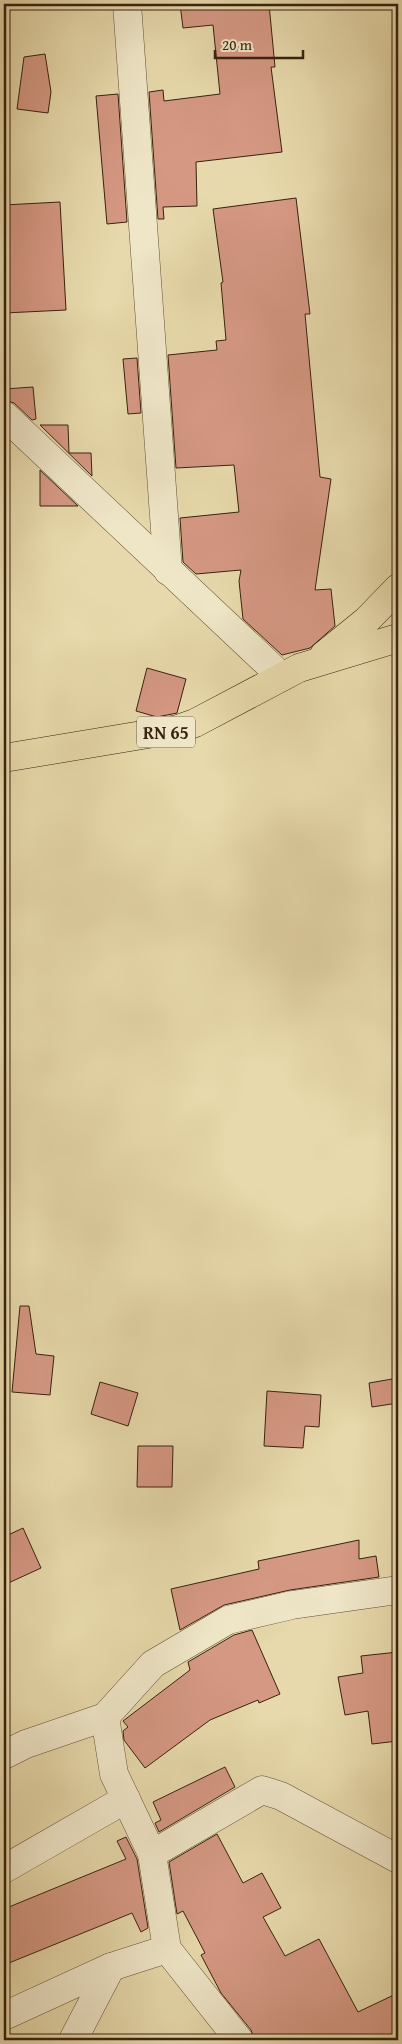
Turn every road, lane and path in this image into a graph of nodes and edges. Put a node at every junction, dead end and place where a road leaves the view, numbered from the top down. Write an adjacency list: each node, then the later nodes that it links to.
1 (127, 4): 3 (street)
2 (4, 415): 3 (street)
3 (168, 571): 7 (street)
4 (398, 588): 6 (main road, RN 65)
5 (398, 638): 6 (main road, RN 65)
6 (315, 662): 7 (main road, RN 65)
7 (282, 677): 8 (main road, RN 65)
8 (4, 758)
9 (398, 1590): 10 (street)
10 (105, 1716): 11 (street); 12 (street)
11 (4, 1755)
12 (126, 1799): 13 (street); 15 (street)
13 (152, 1854): 14 (street); 16 (street)
14 (398, 1859)
15 (4, 1869)
16 (167, 1949): 17 (street); 20 (street)
17 (111, 1967): 18 (street); 19 (street)
18 (4, 2016)
19 (73, 2040)
20 (238, 2040)

